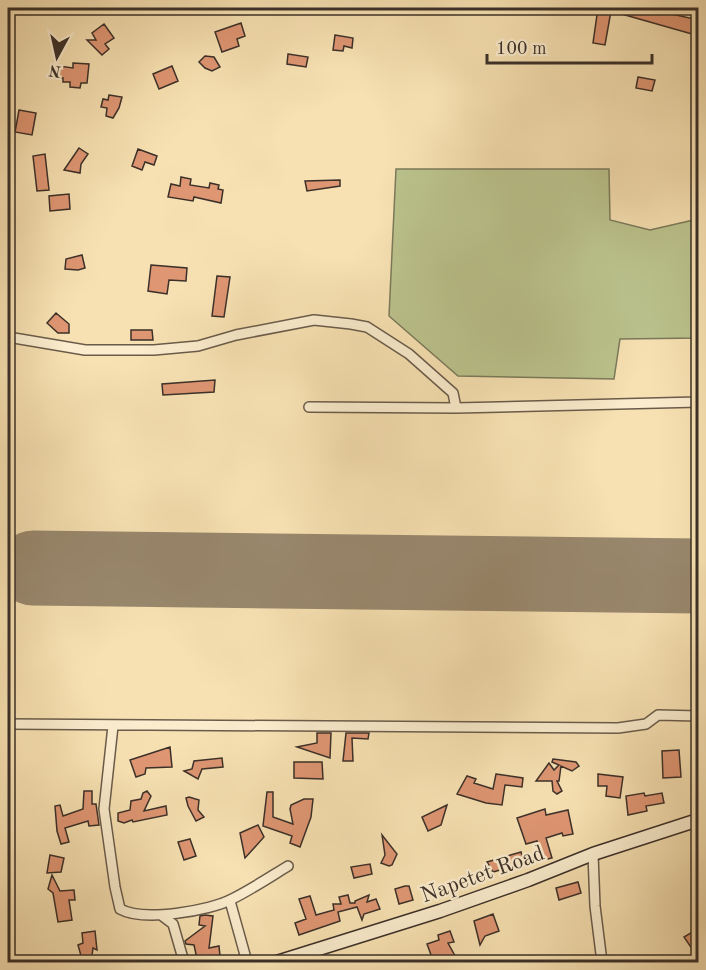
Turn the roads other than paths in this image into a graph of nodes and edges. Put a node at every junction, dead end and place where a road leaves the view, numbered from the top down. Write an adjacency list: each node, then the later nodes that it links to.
1 (8, 337): 4 (street)
2 (699, 402): 4 (street)
3 (309, 407): 4 (street)
4 (456, 408)
5 (699, 716): 7 (street)
6 (8, 724): 7 (street)
7 (113, 726): 12 (street)
8 (699, 820): 9 (main road, Napetet Road)
9 (593, 854): 15 (main road, Napetet Road); 16 (street)
10 (288, 866): 11 (street)
11 (230, 901): 12 (street); 14 (street)
12 (161, 915): 13 (street)
13 (184, 963)
14 (247, 963)
15 (277, 963)
16 (602, 963)

